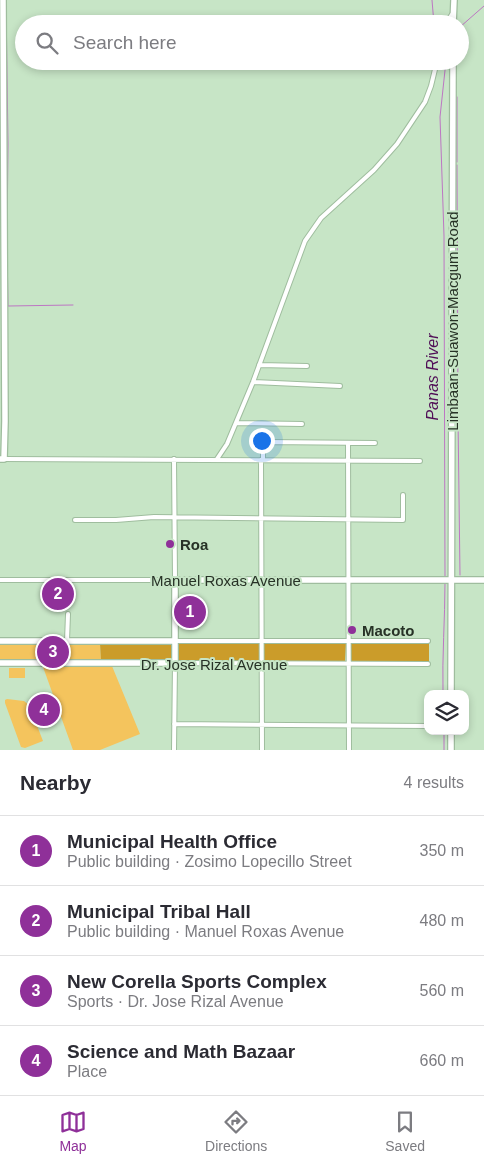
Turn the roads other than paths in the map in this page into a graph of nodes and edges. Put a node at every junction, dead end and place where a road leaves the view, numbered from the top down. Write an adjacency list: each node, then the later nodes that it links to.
1 (3, 0): 8 (street)
2 (454, 0): 3 (street)
3 (454, 12): 4 (street); 5 (street)
4 (452, 15)
5 (454, 15)
6 (434, 70): 9 (street)
7 (453, 70): 32 (street, Limbaan-Suawon-Macgum Road)
8 (2, 304): 17 (street)
9 (259, 365): 10 (street); 11 (street)
10 (307, 366)
11 (253, 382): 12 (street); 13 (street)
12 (340, 386)
13 (236, 423): 14 (street); 19 (street)
14 (302, 424)
15 (348, 443): 16 (street); 20 (street); 21 (street)
16 (375, 443)
17 (2, 459): 18 (street)
18 (174, 459): 19 (street); 24 (street)
19 (217, 459): 20 (street)
20 (262, 460): 21 (street); 25 (street)
21 (348, 460): 22 (street); 26 (street)
22 (420, 461)
23 (403, 495): 26 (street)
24 (175, 517): 25 (street); 27 (street); 30 (street)
25 (261, 518): 26 (street); 31 (street)
26 (348, 519): 28 (street)
27 (75, 520)
28 (348, 579): 31 (street, Manuel Roxas Avenue); 32 (street, Manuel Roxas Avenue); 37 (street)
29 (0, 580): 30 (street, Manuel Roxas Avenue)
30 (175, 580): 31 (street, Manuel Roxas Avenue); 40 (street)
31 (261, 580): 36 (street)
32 (450, 580): 33 (street, Manuel Roxas Avenue); 46 (street, Limbaan-Suawon-Macgum Road)
33 (484, 580)
34 (68, 614): 39 (street)
35 (0, 640): 39 (street, Dr. Jose Rizal Avenue)
36 (262, 640): 37 (street, Dr. Jose Rizal Avenue); 40 (street, Dr. Jose Rizal Avenue); 43 (street)
37 (348, 640): 38 (street, Dr. Jose Rizal Avenue); 44 (street)
38 (428, 640)
39 (67, 641): 40 (street, Dr. Jose Rizal Avenue)
40 (175, 641): 42 (street)
41 (0, 663): 42 (street, Dr. Jose Rizal Avenue)
42 (175, 663): 43 (street, Dr. Jose Rizal Avenue); 47 (street)
43 (262, 664): 44 (street, Dr. Jose Rizal Avenue); 48 (street)
44 (348, 664): 45 (street, Dr. Jose Rizal Avenue); 49 (street)
45 (428, 664)
46 (451, 690)
47 (174, 724): 48 (street); 52 (street)
48 (262, 725): 49 (street); 53 (street)
49 (349, 726): 50 (street); 54 (street)
50 (424, 726)
51 (451, 735): 55 (street)
52 (174, 750)
53 (262, 750)
54 (349, 750)
55 (451, 750)

